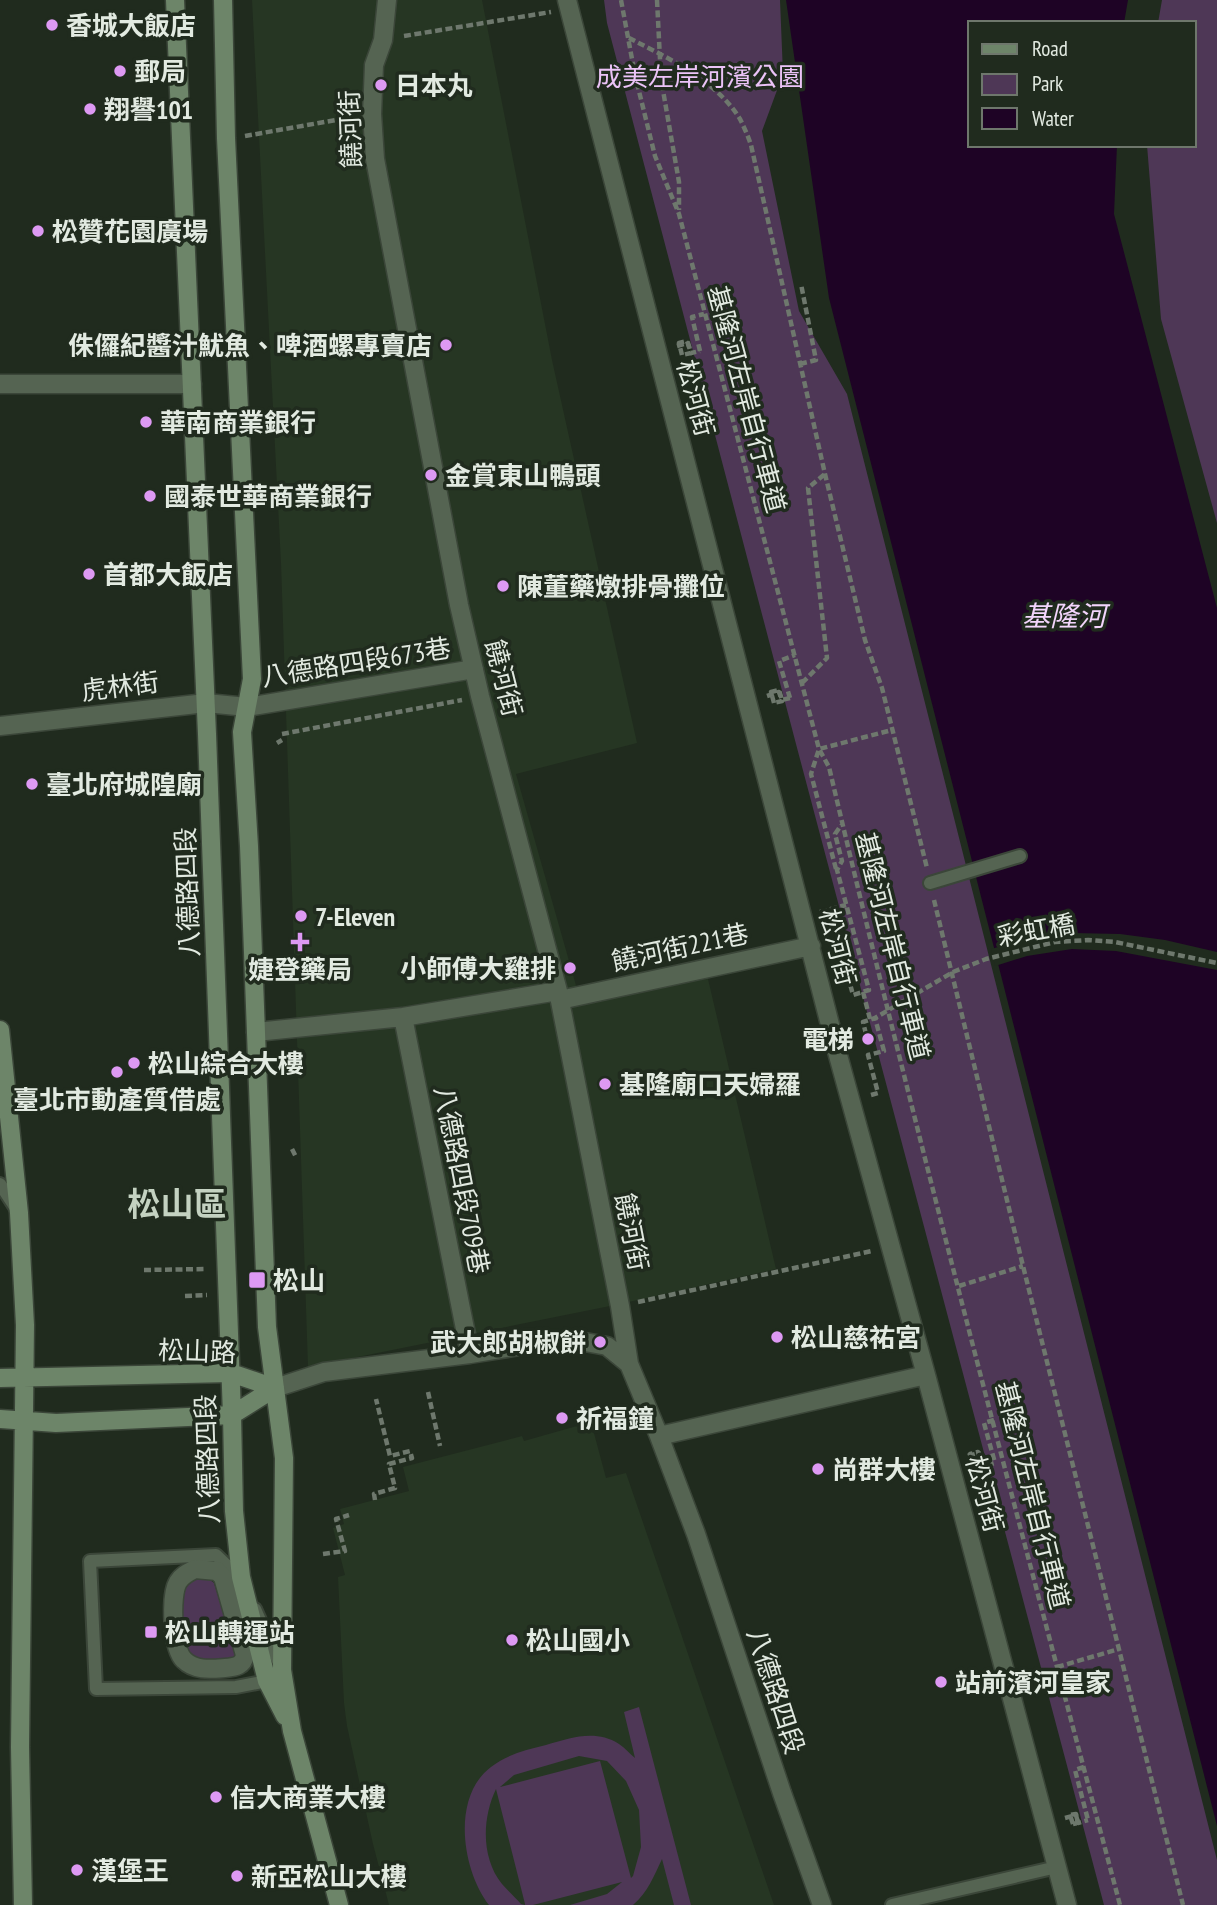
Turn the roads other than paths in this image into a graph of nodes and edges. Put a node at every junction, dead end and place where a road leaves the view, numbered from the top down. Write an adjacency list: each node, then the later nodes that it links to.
1 (175, 0): 6 (main road, 八德路四段)
2 (223, 0): 9 (main road, 八德路四段)
3 (387, 0): 7 (street, 饒河街)
4 (568, 4): 13 (street, 松河街)
5 (0, 384): 6 (street)
6 (192, 384): 8 (main road, 八德路四段)
7 (474, 669): 9 (street, 八德路四段673巷); 14 (street, 饒河街)
8 (206, 703): 9 (street, 虎林街); 10 (street, 虎林街); 22 (main road, 八德路四段)
9 (247, 707): 17 (main road, 八德路四段)
10 (0, 726)
11 (1020, 856): 12 (lane)
12 (930, 883)
13 (811, 946): 14 (street, 饒河街221巷); 23 (street, 松河街)
14 (559, 995): 15 (street); 21 (street, 饒河街)
15 (403, 1017): 17 (street); 20 (street, 八德路四段709巷)
16 (0, 1030): 19 (main road)
17 (256, 1032): 26 (main road, 八德路四段)
18 (0, 1184): 19 (lane)
19 (19, 1213): 24 (main road)
20 (470, 1354): 21 (street); 26 (street)
21 (629, 1364): 30 (street, 八德路四段)
22 (231, 1373): 24 (main road, 松山路); 26 (main road, 松山路); 27 (main road, 八德路四段)
23 (926, 1375): 30 (street); 35 (street, 松河街)
24 (25, 1377): 25 (main road, 松山路); 29 (main road)
25 (0, 1378)
26 (275, 1388): 27 (main road, 松山路); 32 (main road, 八德路四段)
27 (232, 1415): 29 (main road, 松山路); 31 (main road, 八德路四段)
28 (0, 1419): 29 (main road, 松山路)
29 (23, 1421): 36 (main road)
30 (659, 1436): 38 (street, 八德路四段)
31 (232, 1577): 31 (street); 32 (lane); 33 (main road, 八德路四段); 33 (lane)
32 (282, 1670): 34 (main road, 八德路四段)
33 (267, 1681): 34 (main road, 八德路四段)
34 (292, 1731): 37 (main road, 八德路四段)
35 (1057, 1867): 39 (lane); 40 (street, 松河街)
36 (23, 1905)
37 (339, 1905)
38 (822, 1905)
39 (892, 1905)
40 (1067, 1905)

